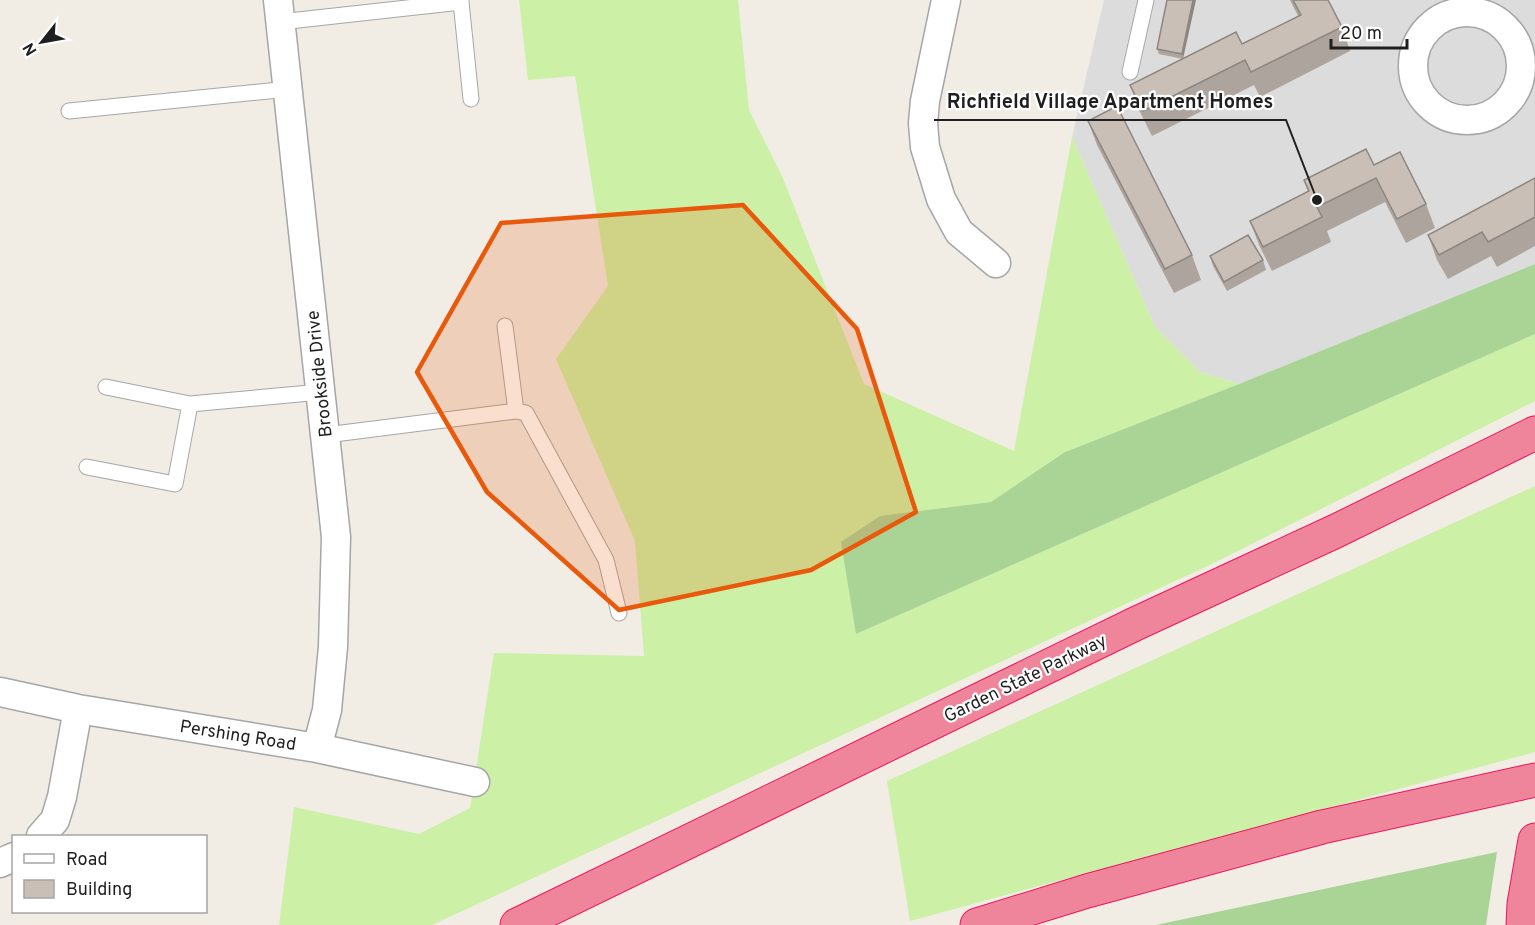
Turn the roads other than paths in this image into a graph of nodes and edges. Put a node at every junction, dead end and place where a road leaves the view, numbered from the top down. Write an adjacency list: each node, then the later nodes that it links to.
1 (946, 0): 9 (street)
2 (1146, 0): 5 (lane)
3 (461, 1): 4 (lane); 7 (lane)
4 (279, 11): 6 (street, Brookside Drive)
5 (1130, 72)
6 (289, 89): 8 (lane); 12 (street, Brookside Drive)
7 (471, 99)
8 (69, 111)
9 (996, 262)
10 (505, 326): 14 (lane)
11 (106, 387): 13 (lane)
12 (321, 392): 13 (lane); 16 (street, Brookside Drive)
13 (190, 404): 17 (lane)
14 (516, 411): 16 (lane); 18 (lane)
15 (1535, 433): 26 (highway, Garden State Parkway)
16 (326, 435): 21 (street, Brookside Drive)
17 (87, 467)
18 (619, 613)
19 (0, 692): 20 (street, Pershing Road)
20 (78, 709): 21 (street, Pershing Road); 24 (street)
21 (317, 748): 23 (street, Pershing Road)
22 (1535, 780): 27 (highway)
23 (475, 782)
24 (43, 835)
25 (1532, 854): 28 (highway)
26 (517, 925)
27 (977, 925)
28 (1523, 925)

